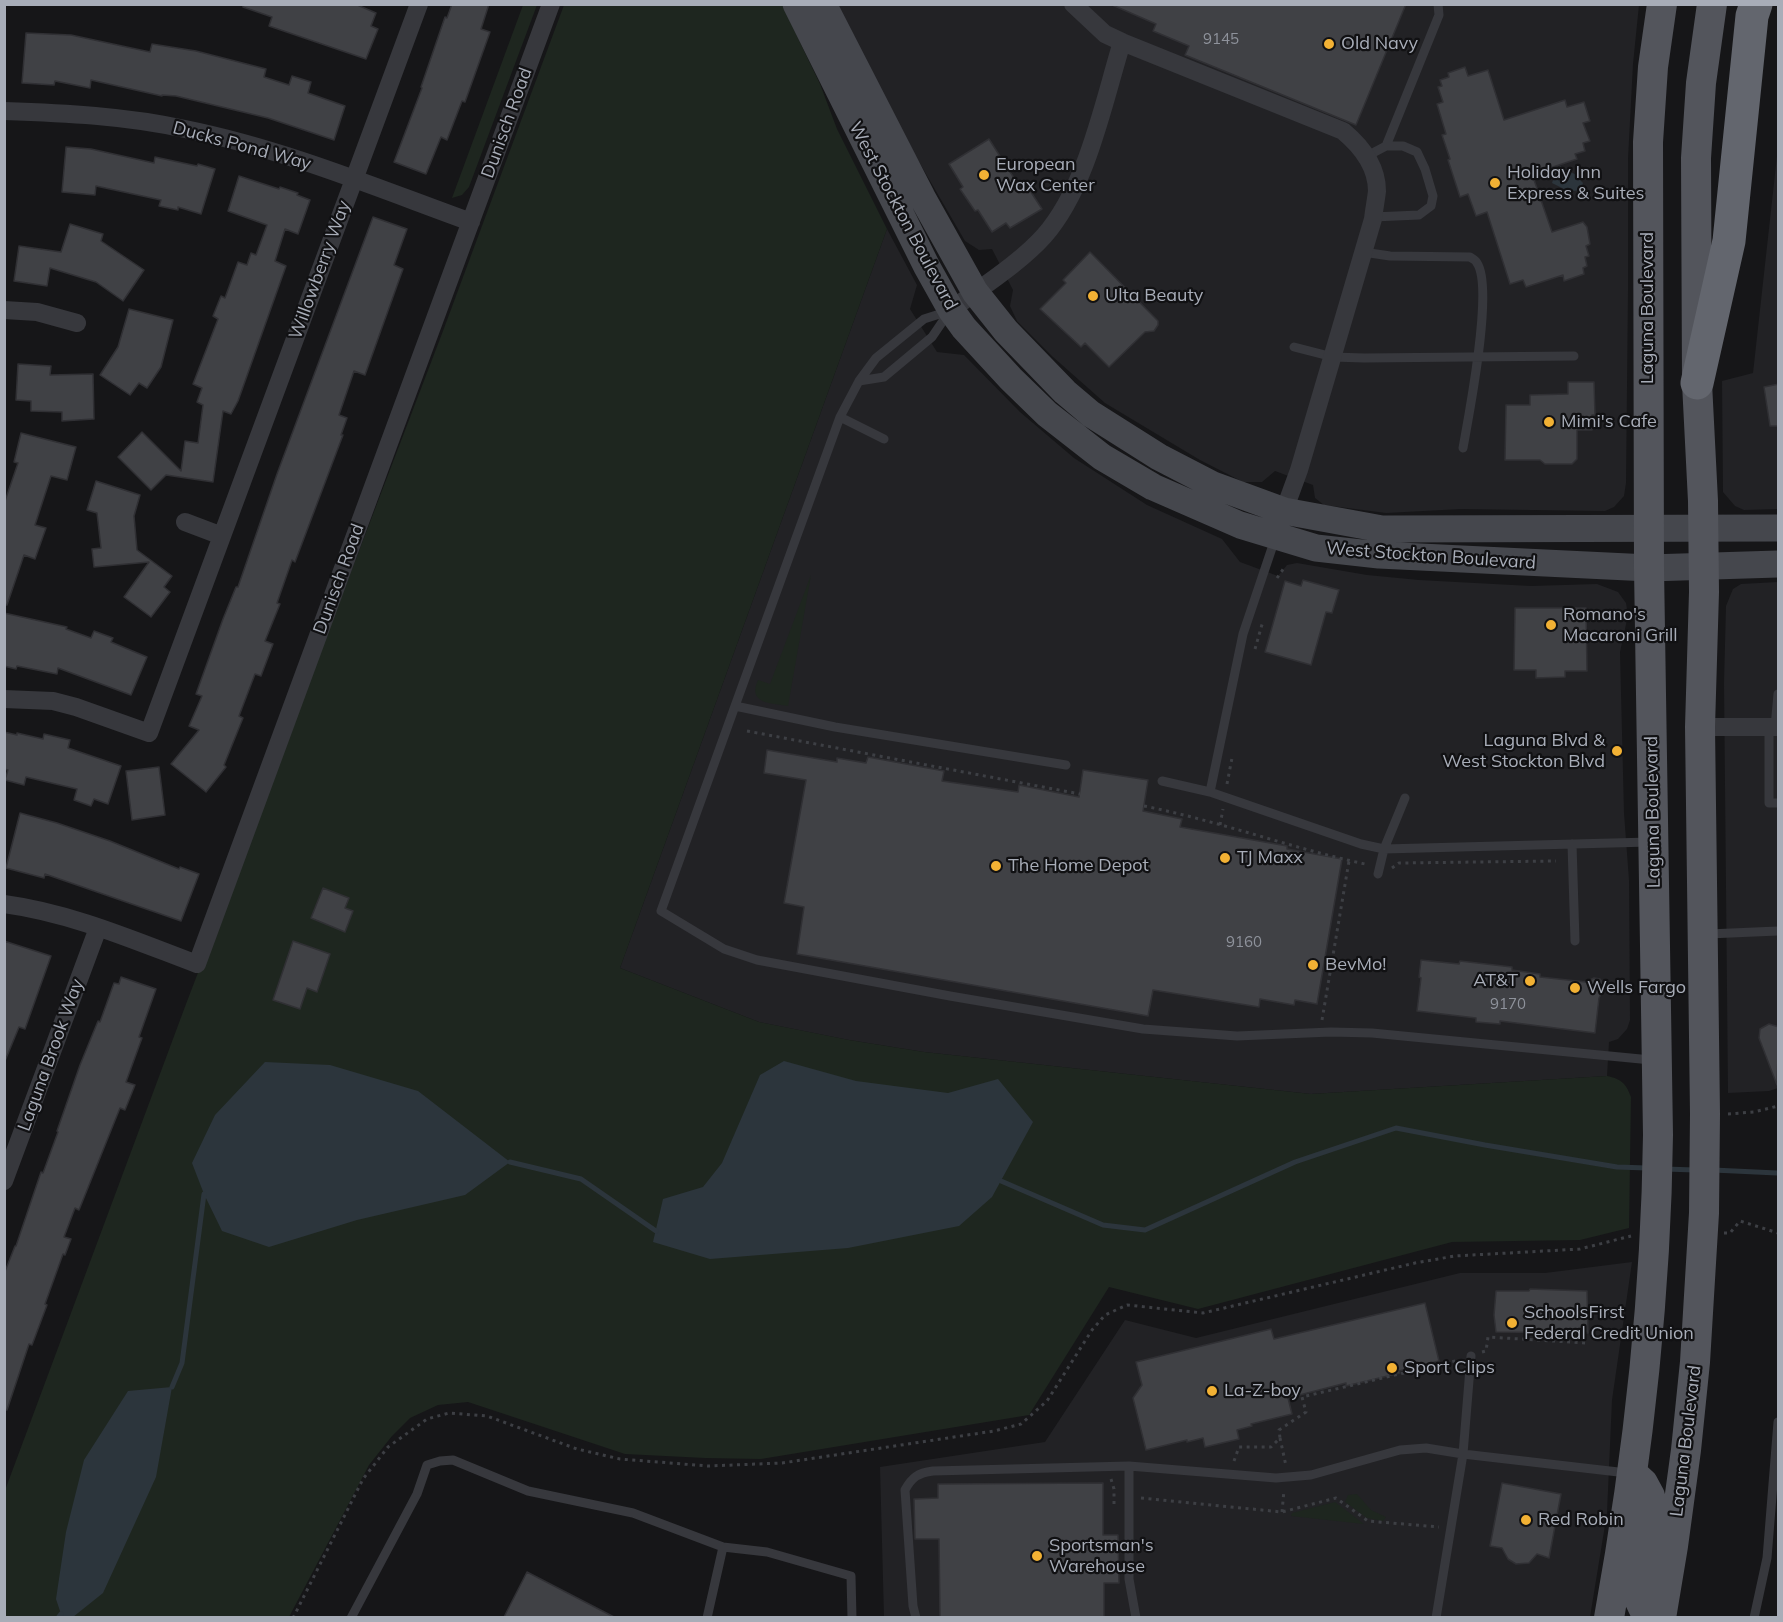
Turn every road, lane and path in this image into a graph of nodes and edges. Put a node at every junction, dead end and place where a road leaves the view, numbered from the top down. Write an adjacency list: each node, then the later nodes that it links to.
1 (419, 4): 14 (street, Willowberry Way)
2 (551, 4): 16 (street, Dunisch Road)
3 (796, 4): 20 (street, West Stockton Boulevard)
4 (823, 4): 18 (street, West Stockton Boulevard)
5 (1073, 4): 10 (street)
6 (1438, 4): 12 (lane)
7 (1662, 4): 33 (main road, Laguna Boulevard)
8 (1712, 4): 27 (main road, Laguna Boulevard)
9 (1756, 4): 27 (highway)
10 (1122, 42): 13 (street); 18 (street)
11 (4, 111): 14 (street, Ducks Pond Way)
12 (1386, 146): 13 (lane); 15 (lane)
13 (1367, 156): 15 (street)
14 (354, 179): 16 (street, Ducks Pond Way); 36 (street, Willowberry Way)
15 (1372, 217): 17 (street)
16 (471, 222): 70 (street, Dunisch Road)
17 (1363, 252): 24 (street); 25 (lane)
18 (975, 292): 20 (street); 31 (street, West Stockton Boulevard)
19 (4, 310): 21 (street)
20 (951, 310): 26 (lane); 26 (lane); 37 (street, West Stockton Boulevard)
21 (77, 323)
22 (1294, 346): 24 (lane)
23 (1574, 356): 25 (lane)
24 (1332, 357): 25 (lane); 31 (street)
25 (1479, 357): 30 (lane)
26 (859, 381): 28 (lane)
27 (1697, 383): 34 (main road, Laguna Boulevard)
28 (840, 417): 29 (lane); 47 (lane)
29 (884, 439)
30 (1463, 448)
31 (1284, 511): 33 (street, West Stockton Boulevard)
32 (185, 522): 36 (street)
33 (1649, 527): 34 (street, West Stockton Boulevard); 41 (main road, Laguna Boulevard)
34 (1703, 528): 35 (street, West Stockton Boulevard); 39 (main road, Laguna Boulevard)
35 (1779, 528)
36 (222, 536): 46 (street, Willowberry Way)
37 (1275, 536): 41 (street, West Stockton Boulevard); 54 (lane)
38 (1779, 564): 39 (street, West Stockton Boulevard)
39 (1703, 567): 41 (street, West Stockton Boulevard); 48 (main road, Laguna Boulevard)
40 (1284, 568): 42 (path)
41 (1649, 568): 61 (main road, Laguna Boulevard)
42 (1274, 585)
43 (1264, 615): 44 (path)
44 (1255, 649)
45 (1779, 694): 49 (lane)
46 (4, 699)
47 (735, 706): 52 (lane); 75 (lane)
48 (1700, 727): 49 (street); 71 (main road, Laguna Boulevard)
49 (1774, 727): 58 (lane)
50 (747, 731): 55 (path)
51 (1234, 751): 56 (path)
52 (1066, 765)
53 (1162, 781): 54 (lane)
54 (1210, 792): 56 (lane)
55 (1080, 794)
56 (1225, 797): 60 (path); 63 (lane)
57 (1405, 798): 63 (lane)
58 (1779, 803)
59 (1144, 806): 60 (path)
60 (1220, 825): 64 (path)
61 (1653, 842): 62 (lane); 75 (main road, Laguna Boulevard)
62 (1572, 844): 63 (lane); 73 (lane)
63 (1384, 849): 68 (lane)
64 (1349, 861): 66 (path); 74 (path)
65 (1556, 861): 67 (path)
66 (1365, 864)
67 (1392, 868)
68 (1378, 874)
69 (4, 904): 70 (street, Dunisch Road)
70 (98, 928): 78 (street, Laguna Brook Way)
71 (1702, 934): 72 (lane); 77 (main road, Laguna Boulevard)
72 (1778, 934)
73 (1575, 941)
74 (1322, 1020)
75 (1657, 1060): 80 (main road, Laguna Boulevard)
76 (1779, 1106): 77 (path)
77 (1705, 1114): 79 (main road, Laguna Boulevard)
78 (4, 1181)
79 (1703, 1223): 81 (path); 106 (main road, Laguna Boulevard)
80 (1654, 1231): 90 (main road, Laguna Boulevard); 97 (path)
81 (1779, 1233)
82 (1586, 1343): 83 (path)
83 (1471, 1356): 86 (lane); 87 (path)
84 (1779, 1422): 85 (lane)
85 (1777, 1450): 94 (lane)
86 (1462, 1454): 89 (lane); 90 (lane); 95 (lane)
87 (1224, 1460)
88 (1111, 1466): 89 (lane); 91 (path); 101 (lane)
89 (1129, 1466): 92 (lane)
90 (1632, 1473): 104 (main road, Laguna Boulevard); 105 (main road)
91 (1114, 1496): 92 (path); 93 (path)
92 (1129, 1497): 95 (path); 102 (lane)
93 (1114, 1508)
94 (1774, 1513): 107 (lane)
95 (1451, 1528): 103 (lane)
96 (723, 1547): 98 (lane); 99 (lane); 100 (lane)
97 (293, 1617)
98 (351, 1617)
99 (707, 1617)
100 (852, 1617)
101 (916, 1617)
102 (1136, 1617)
103 (1436, 1617)
104 (1609, 1617)
105 (1648, 1617)
106 (1660, 1617)
107 (1754, 1617)

